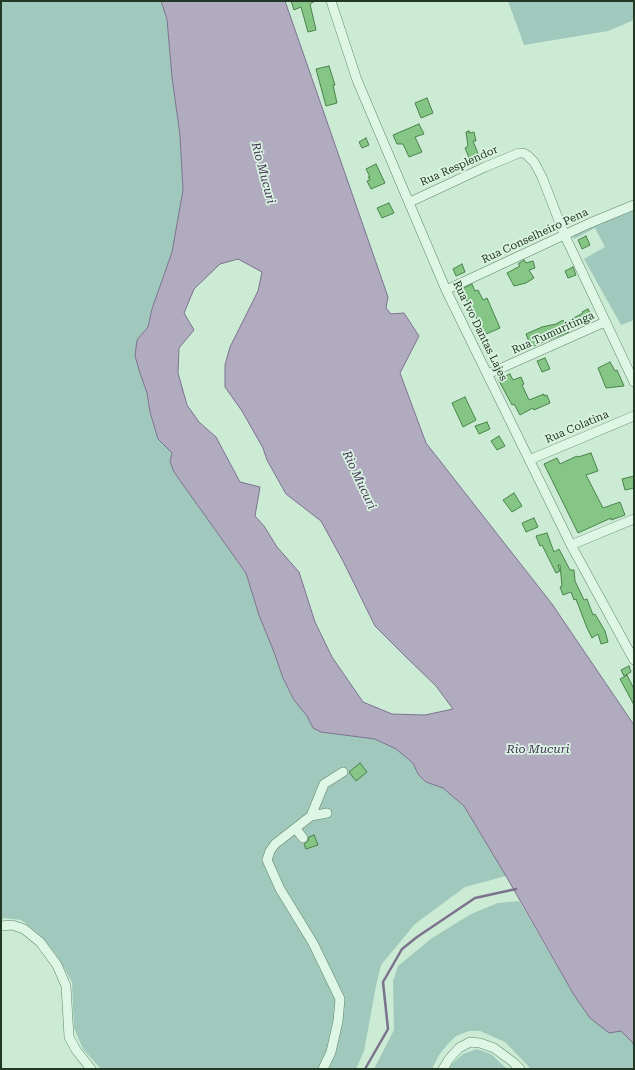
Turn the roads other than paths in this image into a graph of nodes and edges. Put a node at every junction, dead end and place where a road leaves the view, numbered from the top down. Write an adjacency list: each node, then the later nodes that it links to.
1 (331, 1): 2 (street, Rua Ivo Dantas Lajes)
2 (410, 202): 4 (street, Rua Resplendor); 5 (street, Rua Ivo Dantas Lajes)
3 (634, 204): 4 (street, Rua Conselheiro Pena)
4 (565, 236): 5 (street, Rua Conselheiro Pena); 6 (street)
5 (446, 290): 7 (street, Rua Ivo Dantas Lajes)
6 (606, 322): 7 (street, Rua Tumuritinga); 8 (street)
7 (488, 374): 10 (street, Rua Ivo Dantas Lajes)
8 (634, 382)
9 (634, 416): 10 (street, Rua Colatina)
10 (529, 460): 12 (street, Rua Ivo Dantas Lajes)
11 (634, 519): 12 (street)
12 (570, 545): 14 (street, Rua Ivo Dantas Lajes)
13 (634, 641): 14 (street)
14 (625, 645): 15 (street, Rua Ivo Dantas Lajes)
15 (634, 660)
16 (343, 772): 18 (street)
17 (327, 813): 18 (street)
18 (311, 816): 19 (street)
19 (296, 829): 20 (street); 23 (street)
20 (303, 838)
21 (1, 926): 22 (street)
22 (91, 1069)
23 (323, 1069)
24 (443, 1069): 25 (street)
25 (520, 1069)

